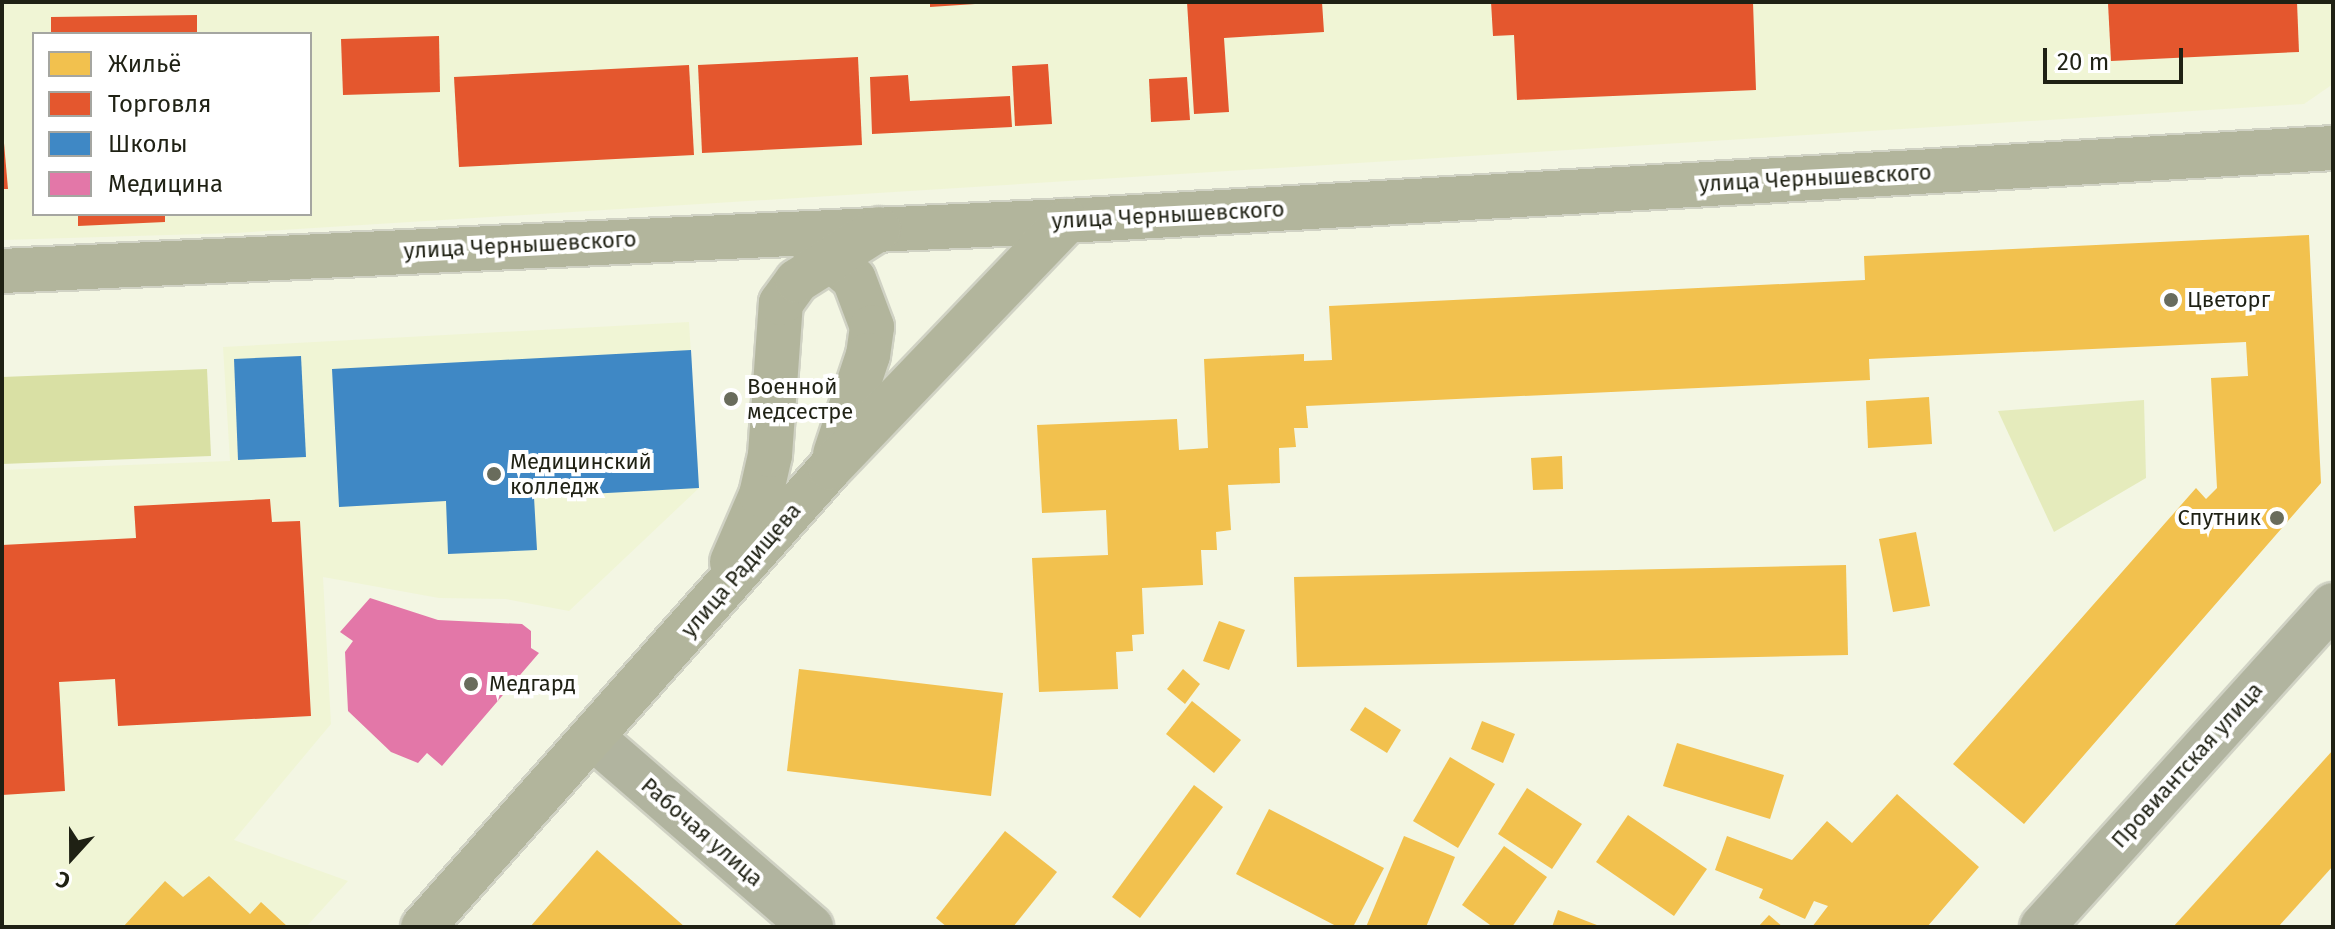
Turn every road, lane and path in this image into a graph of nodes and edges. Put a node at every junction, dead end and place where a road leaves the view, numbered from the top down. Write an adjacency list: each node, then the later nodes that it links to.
1 (2333, 148): 2 (main road, улица Чернышевского)
2 (1067, 221): 3 (main road, улица Чернышевского); 7 (main road, улица Радищева)
3 (881, 228): 4 (main road, улица Чернышевского); 5 (main road)
4 (795, 231): 5 (main road); 6 (main road, улица Чернышевского)
5 (834, 258): 7 (main road); 8 (main road)
6 (2, 271)
7 (830, 468): 8 (main road, улица Радищева)
8 (715, 601): 10 (main road, улица Радищева)
9 (2333, 605): 13 (street, Провиантская улица)
10 (592, 737): 11 (main road, улица Радищева); 12 (street, Рабочая улица)
11 (423, 927)
12 (811, 927)
13 (2042, 927)

